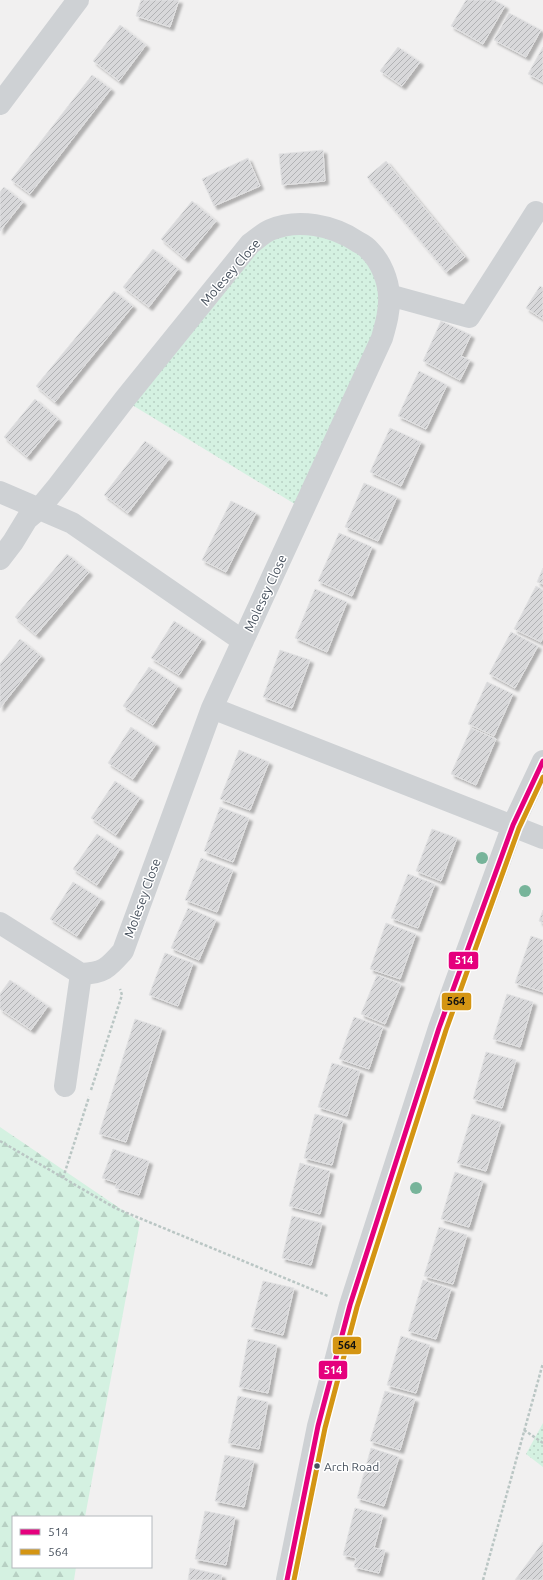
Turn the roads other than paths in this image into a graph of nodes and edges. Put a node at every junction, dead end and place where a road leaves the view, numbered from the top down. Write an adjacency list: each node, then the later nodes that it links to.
1 (78, 0): 2 (street)
2 (0, 104)
3 (536, 212): 4 (street)
4 (389, 295): 6 (street, Molesey Close); 8 (street, Molesey Close)
5 (0, 492): 6 (street)
6 (39, 509): 7 (street, Molesey Close); 8 (street, Molesey Close)
7 (0, 559)
8 (243, 641): 9 (street, Molesey Close)
9 (212, 708): 11 (street); 14 (street, Molesey Close)
10 (543, 760): 11 (street)
11 (513, 825): 12 (street); 16 (street)
12 (543, 838)
13 (0, 923): 14 (street)
14 (81, 974): 15 (street)
15 (64, 1086)
16 (287, 1580)

